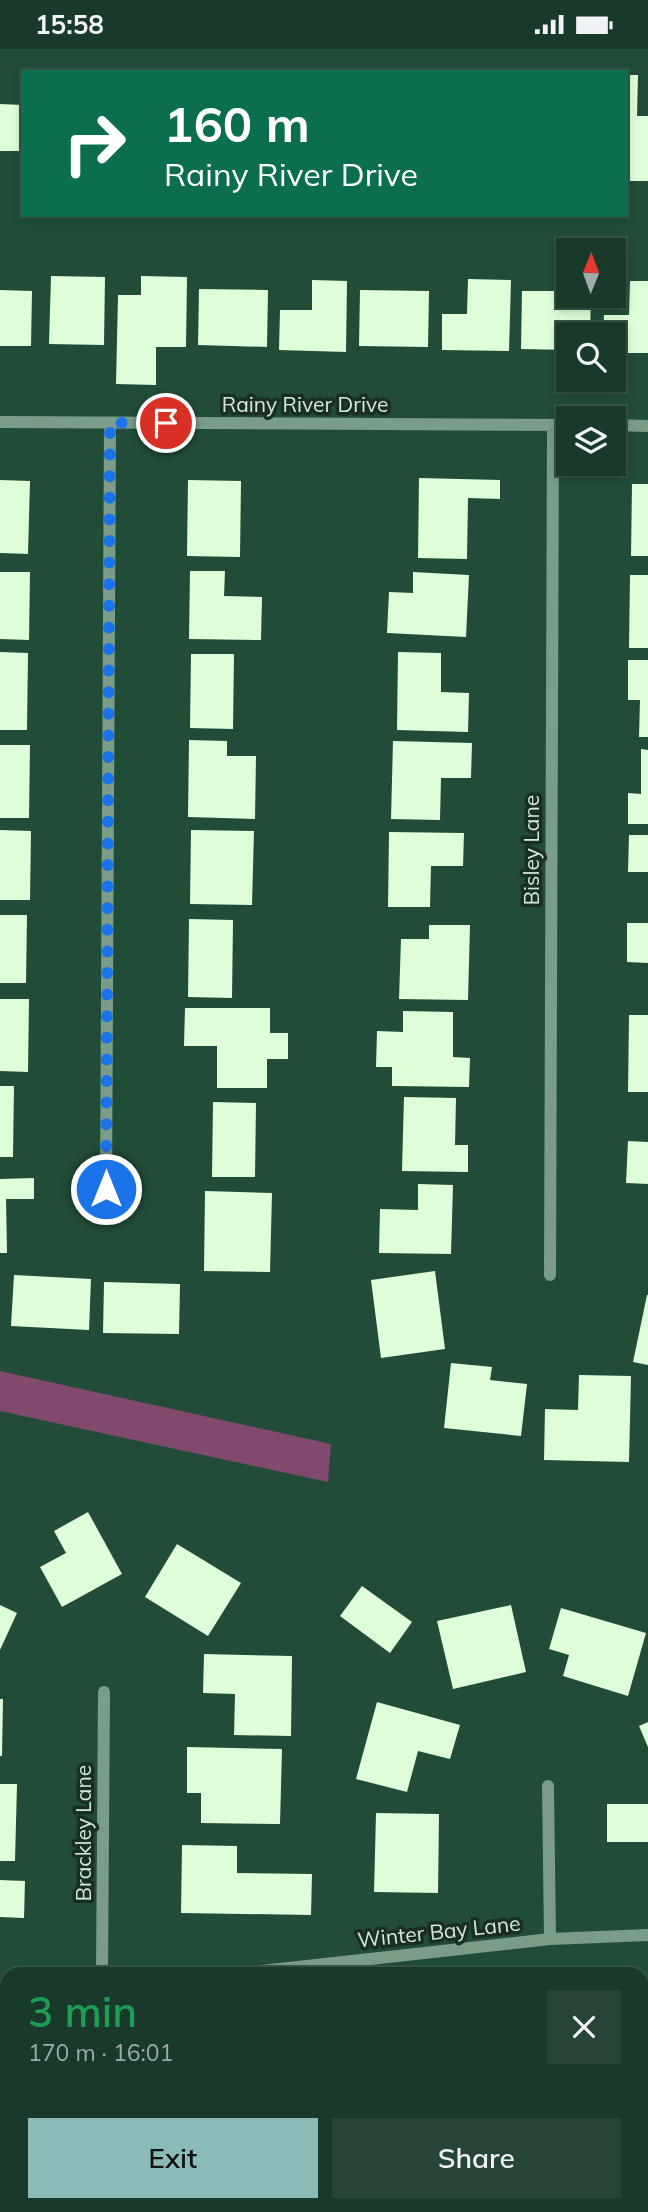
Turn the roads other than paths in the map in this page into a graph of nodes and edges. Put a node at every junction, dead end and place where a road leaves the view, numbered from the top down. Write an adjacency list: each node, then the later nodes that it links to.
1 (0, 422): 2 (street, Rainy River Drive)
2 (110, 423): 3 (street, Rainy River Drive); 6 (street)
3 (553, 425): 7 (street, Bisley Lane)
4 (626, 425): 5 (street)
5 (648, 426)
6 (106, 1189)
7 (550, 1275)
8 (104, 1692): 12 (street, Brackley Lane)
9 (548, 1786): 11 (street)
10 (648, 1935): 11 (street, Winter Bay Lane)
11 (551, 1939): 13 (street, Winter Bay Lane)
12 (102, 1967)
13 (298, 1967)

